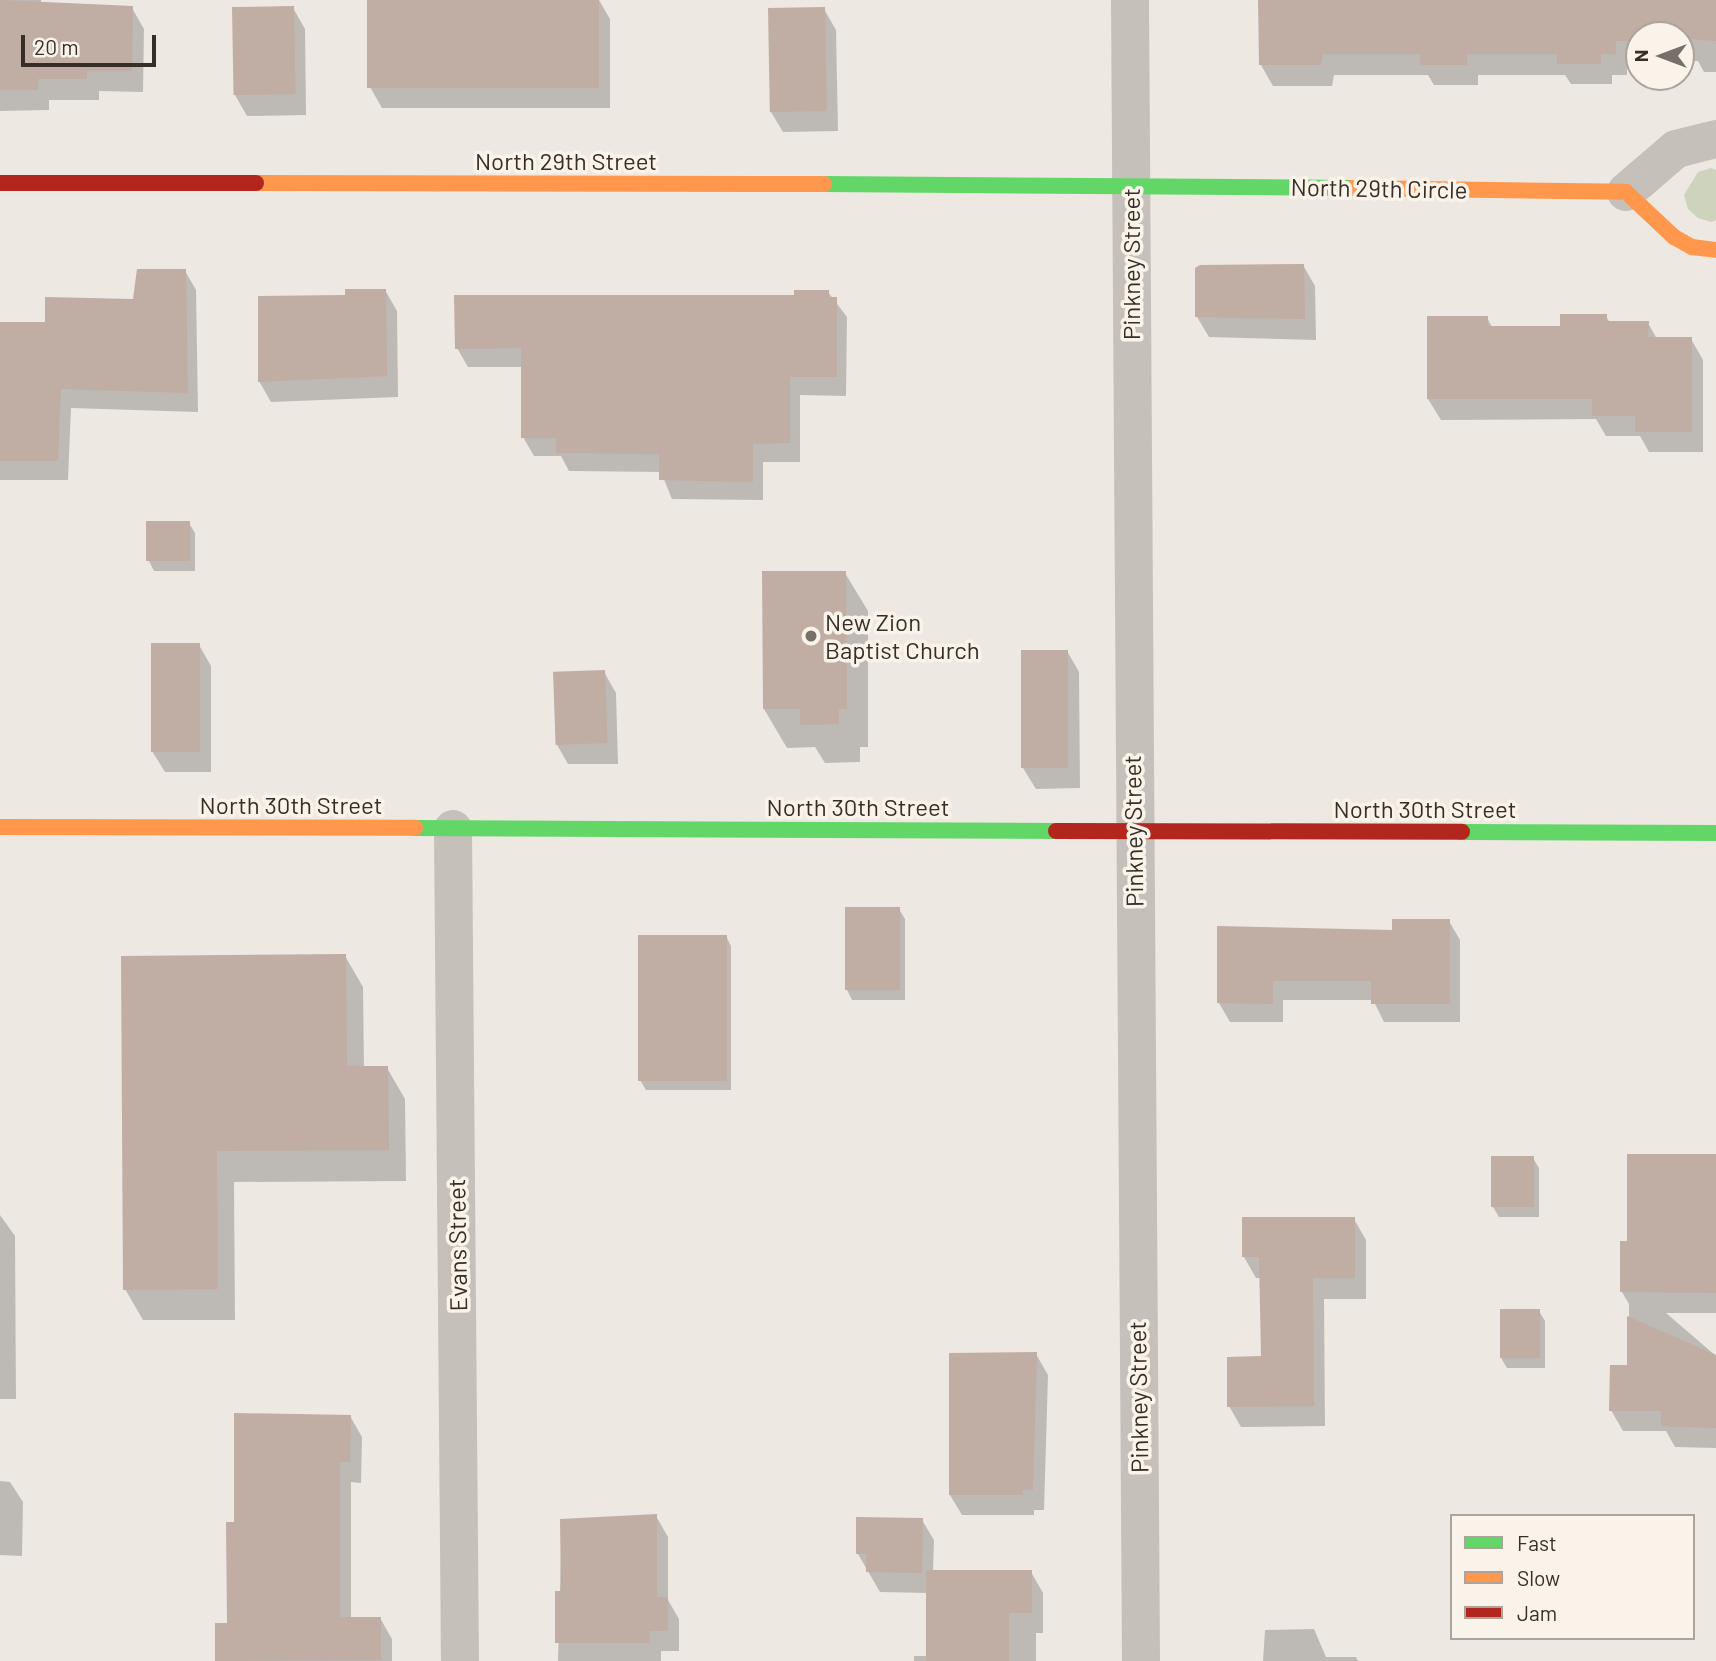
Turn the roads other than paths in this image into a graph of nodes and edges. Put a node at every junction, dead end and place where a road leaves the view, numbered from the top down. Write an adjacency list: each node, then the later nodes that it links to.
1 (1130, 0): 4 (street, Pinkney Street)
2 (1716, 139): 5 (street)
3 (0, 183): 4 (street, North 29th Street)
4 (1132, 184): 5 (street, North 29th Circle); 9 (street, Pinkney Street)
5 (1626, 191): 6 (street)
6 (1716, 250)
7 (0, 827): 8 (street, North 30th Street)
8 (453, 829): 9 (street, North 30th Street); 11 (street, Evans Street)
9 (1133, 830): 10 (street, North 30th Street); 12 (street, Pinkney Street)
10 (1716, 833)
11 (460, 1661)
12 (1140, 1661)

